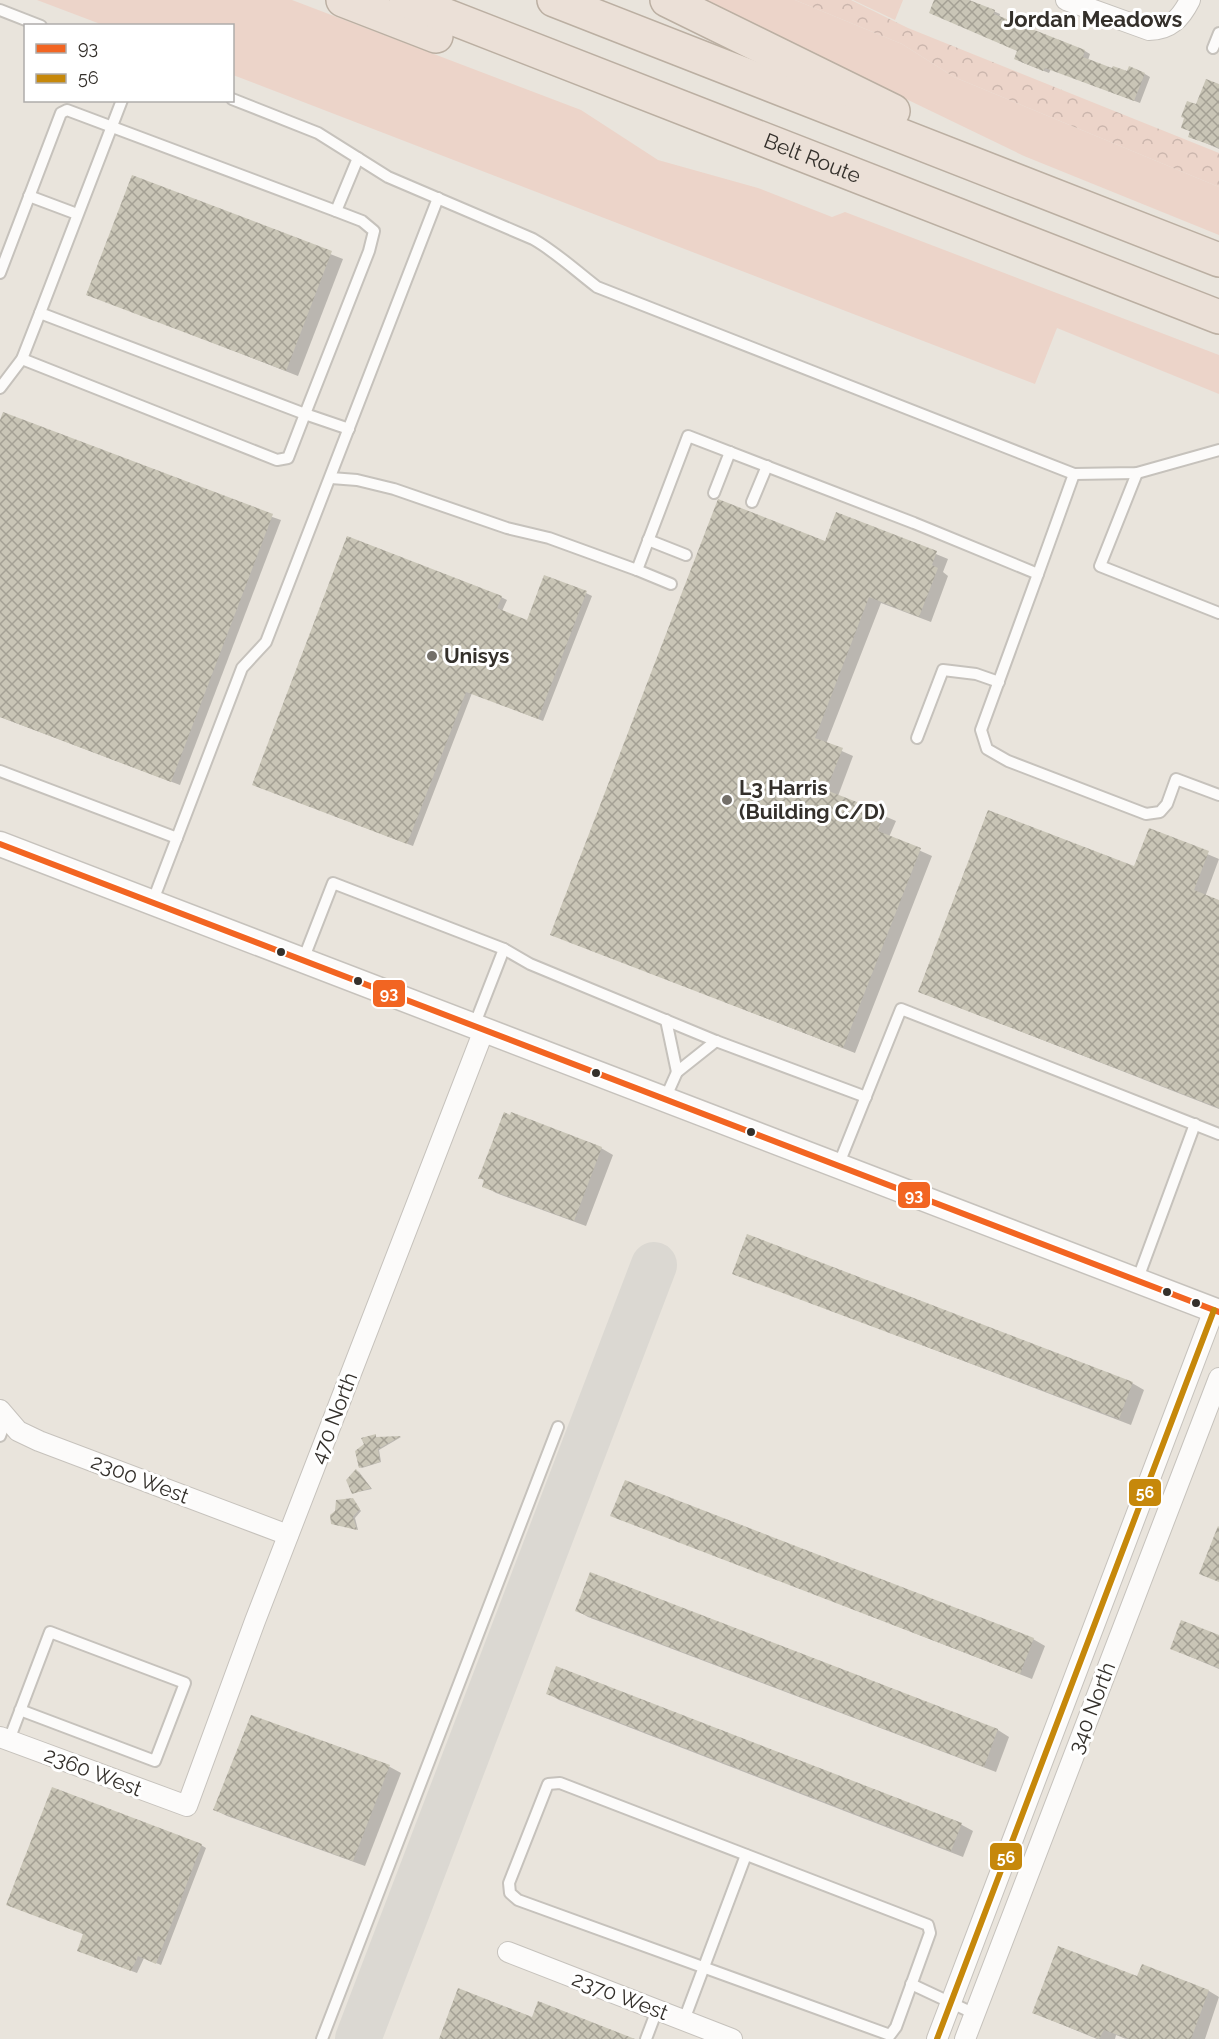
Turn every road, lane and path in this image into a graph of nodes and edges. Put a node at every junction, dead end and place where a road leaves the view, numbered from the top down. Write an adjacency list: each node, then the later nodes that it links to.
1 (342, 0): 20 (highway)
2 (406, 0): 20 (highway, Belt Route)
3 (554, 0): 17 (highway)
4 (667, 0): 17 (highway)
5 (1066, 0): 6 (street)
6 (1186, 8)
7 (0, 10): 8 (lane)
8 (36, 24)
9 (1219, 33): 10 (lane)
10 (1213, 48)
11 (234, 100): 14 (lane)
12 (121, 102): 13 (lane)
13 (112, 126): 15 (lane); 18 (lane); 19 (lane)
14 (358, 158): 16 (lane); 18 (lane)
15 (29, 196): 19 (lane); 22 (lane)
16 (438, 198): 28 (lane); 33 (lane)
17 (1094, 210): 21 (highway)
18 (336, 211): 27 (lane)
19 (77, 214): 23 (lane)
20 (1035, 244): 24 (highway, Belt Route)
21 (1219, 260)
22 (0, 273)
23 (40, 313): 25 (lane); 27 (lane)
24 (1219, 317)
25 (22, 359): 26 (lane); 27 (lane)
26 (0, 388)
27 (306, 414): 28 (lane)
28 (349, 429): 34 (lane)
29 (1219, 450): 32 (lane)
30 (730, 452): 31 (lane); 35 (lane); 37 (lane)
31 (767, 466): 36 (lane); 40 (lane)
32 (1137, 473): 33 (lane); 42 (lane)
33 (1074, 474): 40 (lane)
34 (331, 478): 39 (lane); 47 (lane)
35 (714, 493)
36 (752, 502)
37 (648, 540): 38 (lane); 39 (lane)
38 (686, 555)
39 (637, 570): 41 (lane)
40 (1038, 574): 43 (lane)
41 (671, 584)
42 (1219, 613)
43 (999, 682): 44 (lane); 46 (lane)
44 (917, 738)
45 (0, 771): 47 (lane)
46 (1219, 795)
47 (177, 838): 49 (lane)
48 (2, 850): 49 (street)
49 (152, 903): 51 (street)
50 (504, 949): 51 (lane); 52 (lane); 53 (lane)
51 (303, 961): 53 (street)
52 (666, 1020): 54 (lane); 55 (lane)
53 (479, 1028): 57 (street); 66 (street, 470 North)
54 (716, 1041): 55 (lane); 56 (lane)
55 (677, 1072): 57 (lane)
56 (866, 1097): 58 (lane); 60 (lane)
57 (665, 1100): 60 (street)
58 (1195, 1124): 59 (lane); 61 (lane)
59 (1219, 1134)
60 (838, 1166): 61 (street)
61 (1137, 1281): 62 (street)
62 (1217, 1311): 74 (street, 340 North)
63 (1219, 1378): 76 (street, 340 North)
64 (2, 1422): 66 (street, 2300 West)
65 (558, 1427): 78 (lane)
66 (288, 1535): 69 (street, 470 North)
67 (20, 1710): 67 (lane); 68 (lane)
68 (5, 1738): 69 (street, 2360 West)
69 (187, 1806)
70 (746, 1855): 72 (lane); 72 (lane); 73 (lane)
71 (508, 1952): 75 (street, 2370 West)
72 (704, 1968): 73 (lane); 77 (lane)
73 (911, 1984): 74 (lane)
74 (950, 2004): 76 (lane); 81 (street, 340 North)
75 (657, 2010): 77 (street, 2370 West); 79 (lane)
76 (975, 2014): 82 (street, 340 North)
77 (684, 2020): 80 (street, 2370 West)
78 (322, 2039)
79 (646, 2039)
80 (732, 2039)
81 (937, 2039)
82 (965, 2039)

